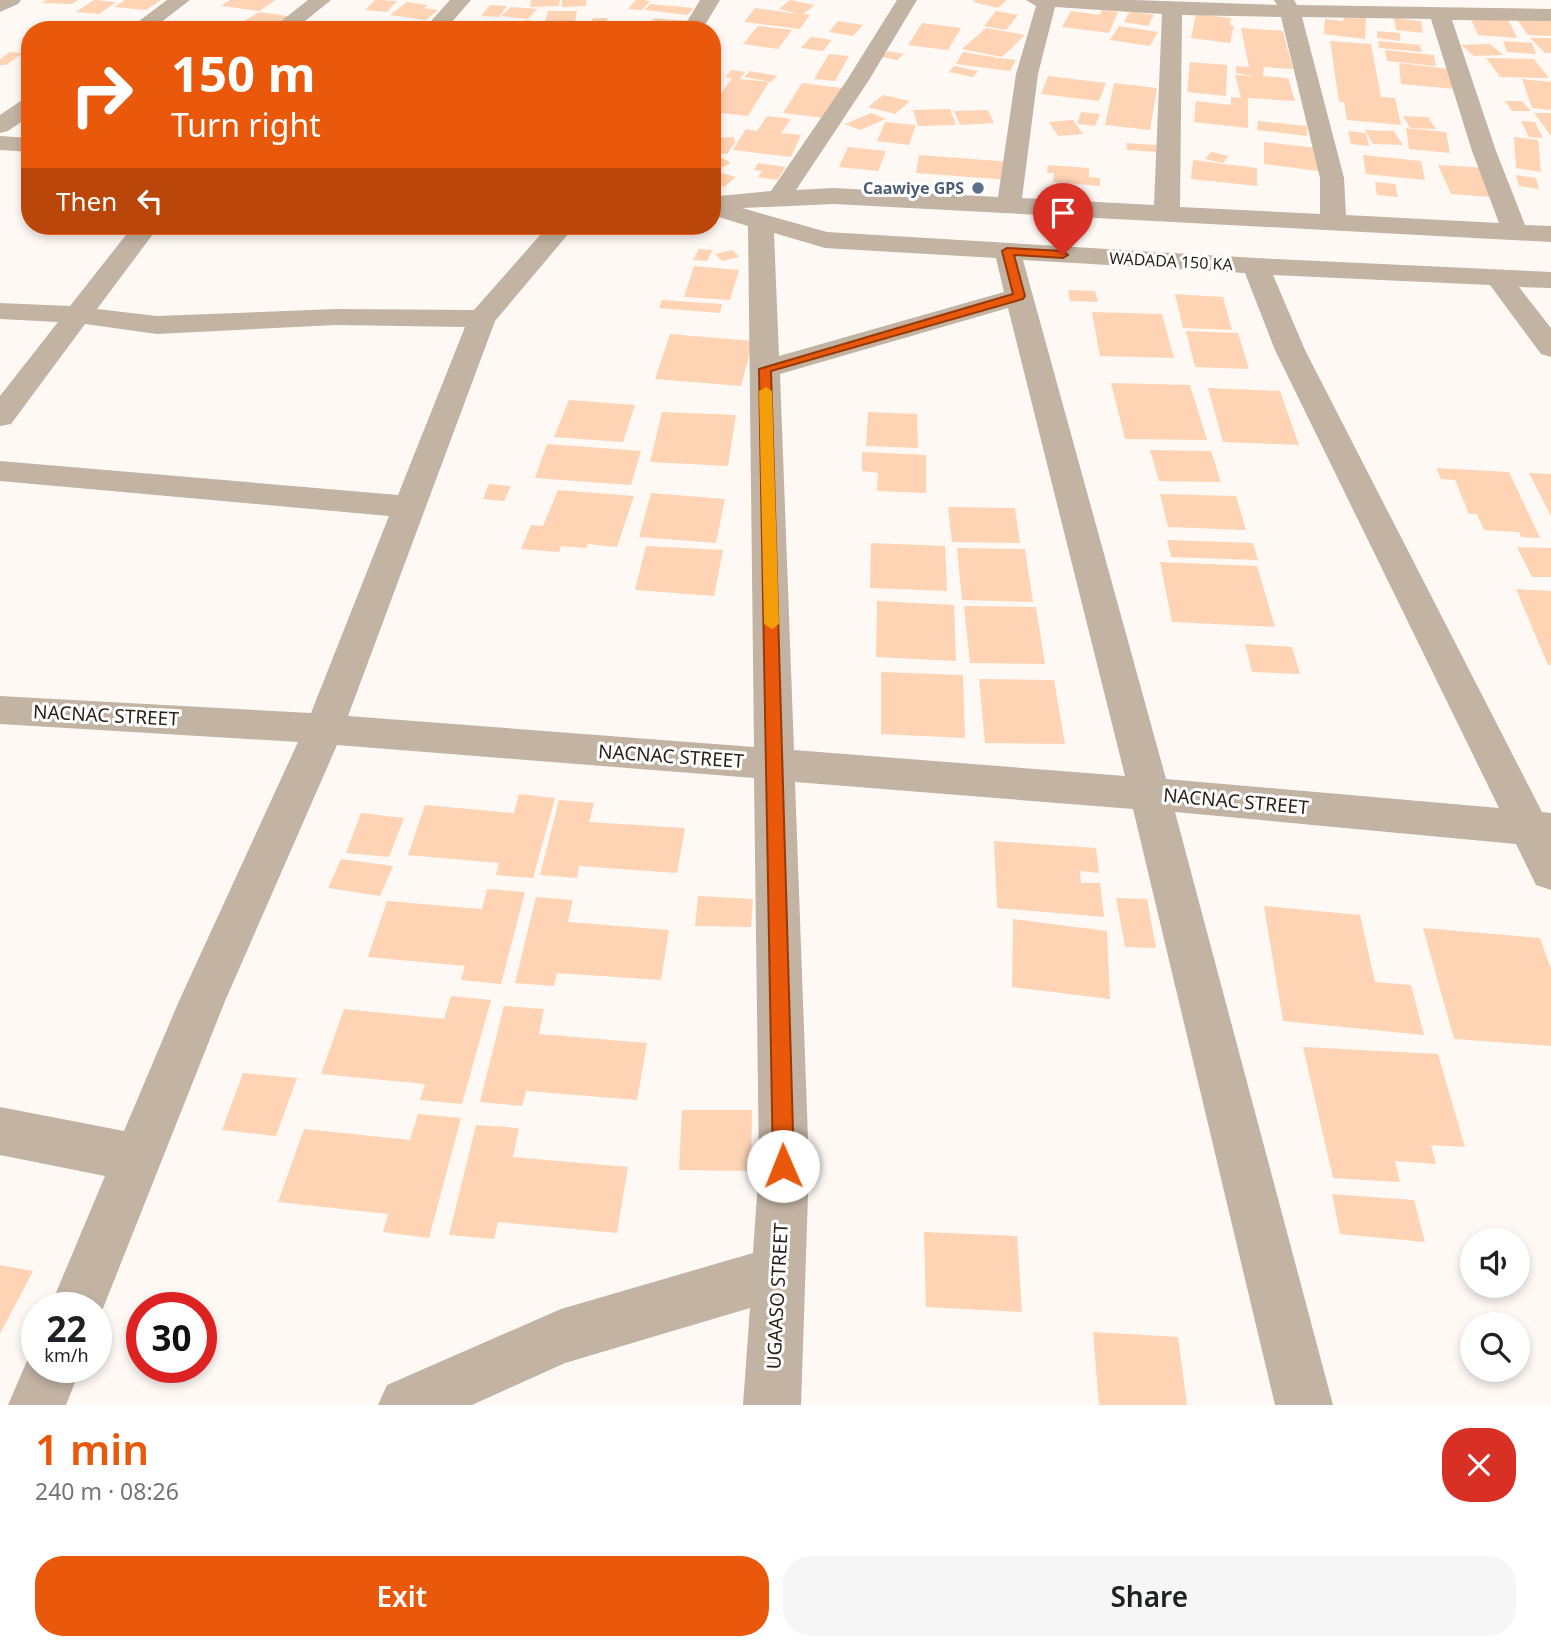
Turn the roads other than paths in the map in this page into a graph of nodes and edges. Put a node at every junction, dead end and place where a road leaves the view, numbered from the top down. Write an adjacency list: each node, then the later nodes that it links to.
1 (11, 0): 10 (street)
2 (180, 0): 15 (street)
3 (321, 0): 16 (street)
4 (461, 0): 17 (street)
5 (710, 0): 18 (street)
6 (907, 0): 25 (street)
7 (1544, 0): 11 (street)
8 (1041, 1): 12 (street); 24 (street)
9 (1287, 5): 12 (street); 13 (street); 27 (street)
10 (0, 6)
11 (1551, 6)
12 (1172, 8): 26 (street)
13 (1440, 15): 14 (street); 28 (street)
14 (1551, 15)
15 (150, 21)
16 (293, 21)
17 (441, 21)
18 (697, 21)
19 (21, 111): 20 (street)
20 (0, 126)
21 (0, 143): 22 (street)
22 (21, 144)
23 (721, 205): 25 (street, WADADA 150 KA)
24 (1009, 205): 25 (street, WADADA 150 KA); 26 (street, WADADA 150 KA)
25 (770, 210): 32 (street, WADADA 150 KA); 41 (street, UGAASO STREET)
26 (1167, 214): 27 (street, WADADA 150 KA)
27 (1333, 222): 28 (street, WADADA 150 KA)
28 (1515, 232): 29 (street, WADADA 150 KA)
29 (1551, 234)
30 (139, 235): 38 (street)
31 (554, 235): 39 (street)
32 (1007, 251): 33 (street, WADADA 150 KA); 36 (street)
33 (1256, 266): 34 (street, WADADA 150 KA); 49 (street)
34 (1497, 276): 35 (street, WADADA 150 KA); 40 (street)
35 (1551, 280)
36 (1019, 296): 41 (street); 48 (street)
37 (0, 311): 38 (street)
38 (79, 315): 39 (street); 42 (street)
39 (482, 318): 44 (street)
40 (1551, 348)
41 (765, 369): 47 (street, UGAASO STREET)
42 (0, 417)
43 (0, 471): 44 (street)
44 (410, 507): 46 (street)
45 (0, 710): 46 (street, NACNAC STREET)
46 (324, 729): 47 (street, NACNAC STREET); 52 (street)
47 (775, 764): 48 (street, NACNAC STREET); 53 (street, UGAASO STREET)
48 (1150, 794): 49 (street, NACNAC STREET); 59 (street)
49 (1540, 829): 50 (street)
50 (1551, 872)
51 (0, 1131): 52 (street)
52 (137, 1158): 54 (street)
53 (777, 1273): 57 (street); 58 (street, UGAASO STREET)
54 (83, 1292)
55 (46, 1383): 56 (street)
56 (37, 1405)
57 (407, 1405)
58 (772, 1405)
59 (1304, 1405)

